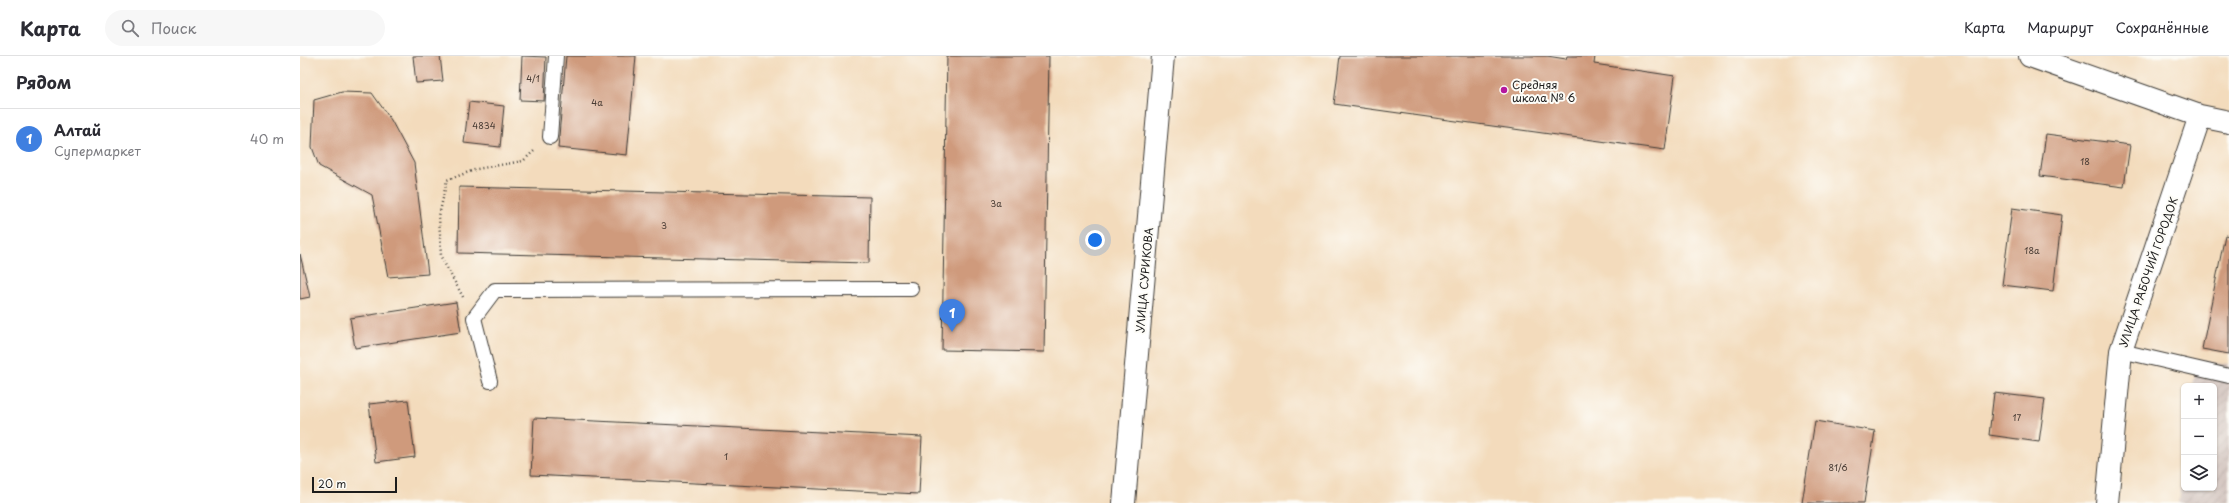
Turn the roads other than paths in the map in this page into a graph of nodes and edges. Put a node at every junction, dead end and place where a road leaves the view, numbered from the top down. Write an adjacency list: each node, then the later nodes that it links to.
1 (556, 56): 6 (lane)
2 (1163, 56): 11 (street, УЛИЦА СУРИКОВА)
3 (2030, 56): 4 (street)
4 (2200, 116): 5 (street); 8 (street, УЛИЦА РАБОЧИЙ ГОРОДОК)
5 (2229, 122)
6 (550, 137)
7 (911, 289): 10 (lane)
8 (2121, 351): 9 (lane); 12 (street, УЛИЦА РАБОЧИЙ ГОРОДОК)
9 (2229, 376)
10 (490, 381)
11 (1124, 503)
12 (2107, 503)

